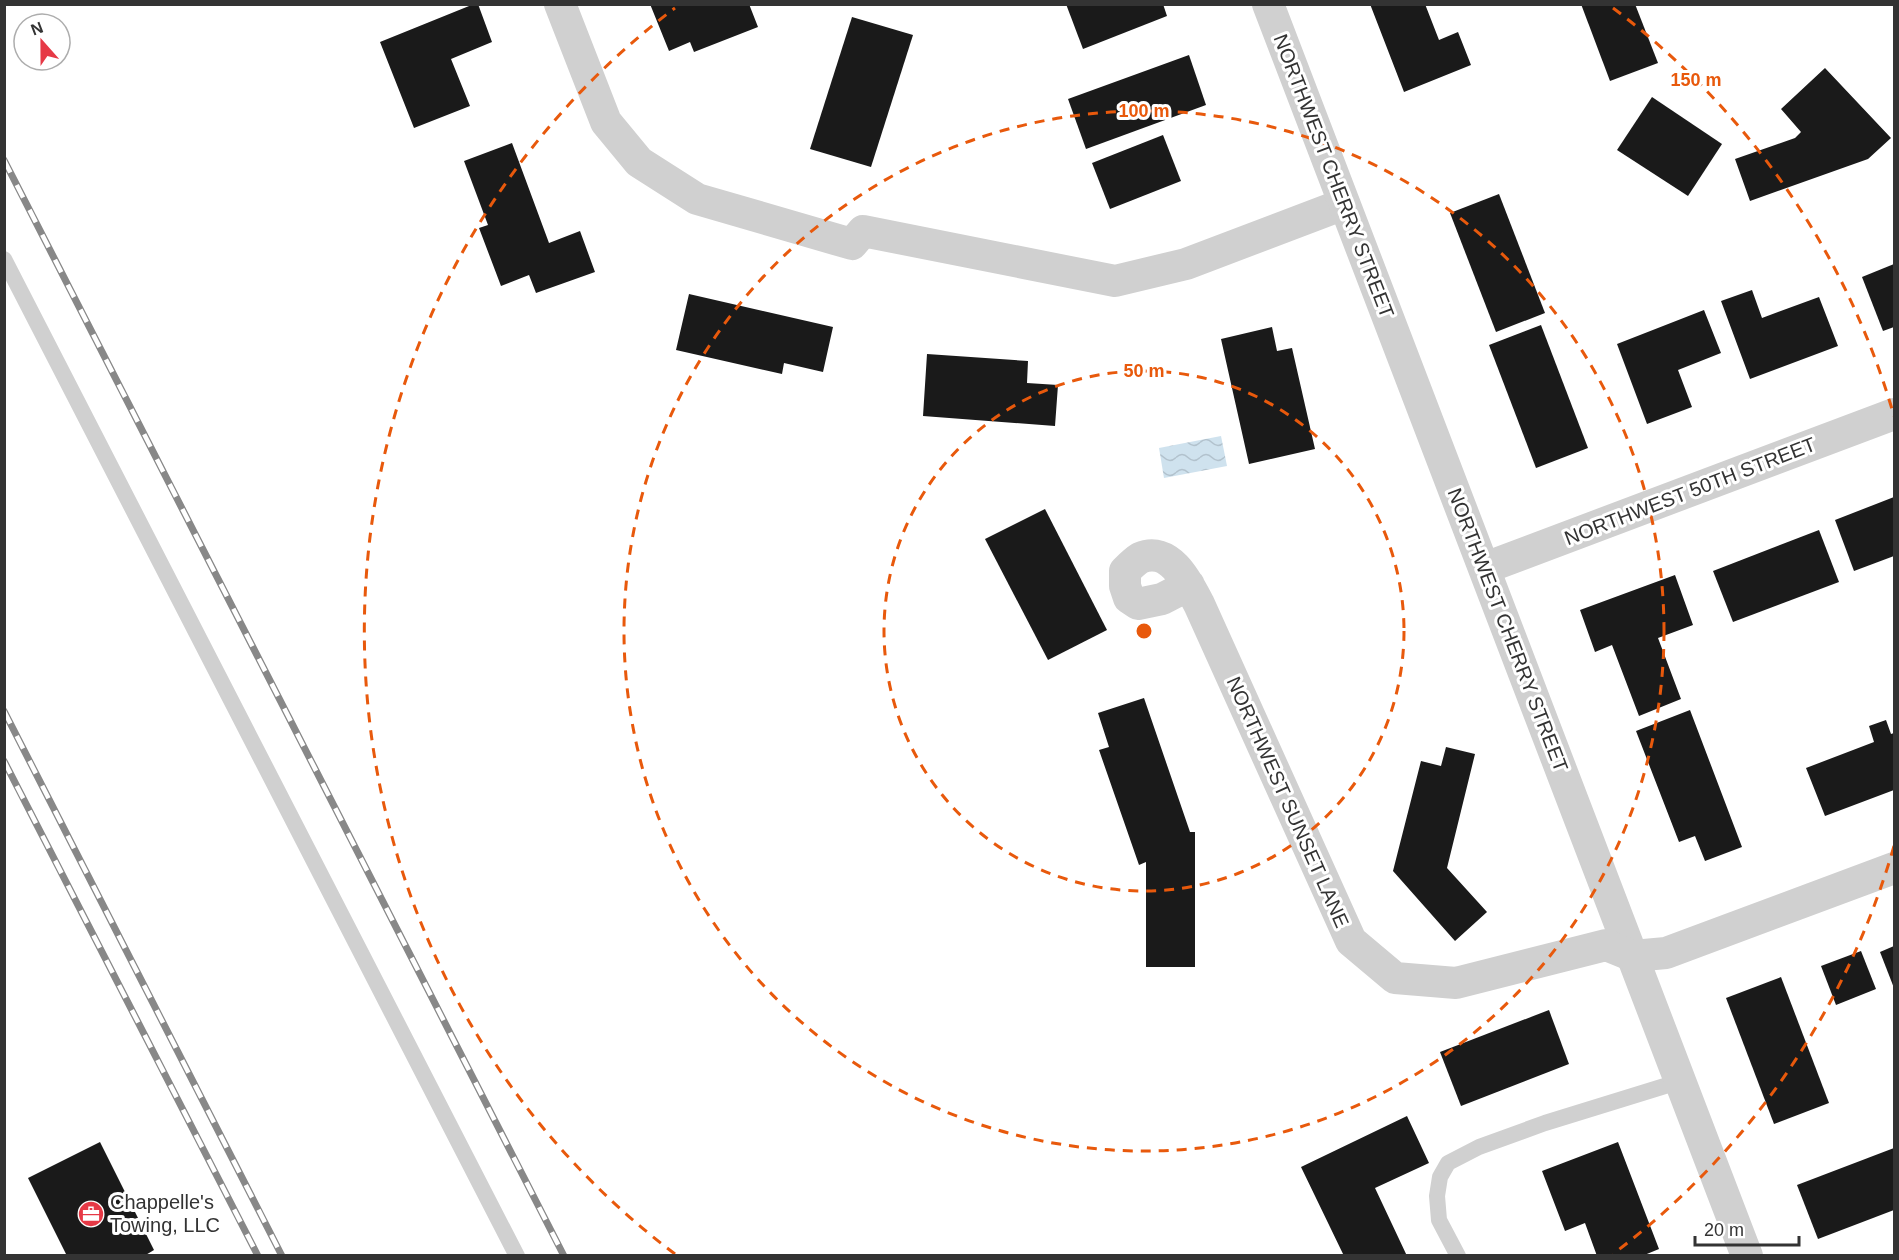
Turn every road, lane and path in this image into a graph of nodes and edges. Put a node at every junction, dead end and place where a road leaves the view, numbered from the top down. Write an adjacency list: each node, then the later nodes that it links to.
1 (560, 4): 3 (street)
2 (1268, 4): 3 (street, NORTHWEST CHERRY STREET)
3 (1344, 204): 6 (street, NORTHWEST CHERRY STREET)
4 (4, 259): 11 (lane)
5 (1894, 414): 6 (street, NORTHWEST 50TH STREET)
6 (1485, 568): 9 (street, NORTHWEST CHERRY STREET)
7 (1188, 585): 9 (street, NORTHWEST SUNSET LANE)
8 (1894, 868): 9 (street)
9 (1633, 956): 10 (street, NORTHWEST CHERRY STREET)
10 (1681, 1082): 12 (lane); 13 (street, NORTHWEST CHERRY STREET)
11 (517, 1256)
12 (1458, 1256)
13 (1747, 1256)

